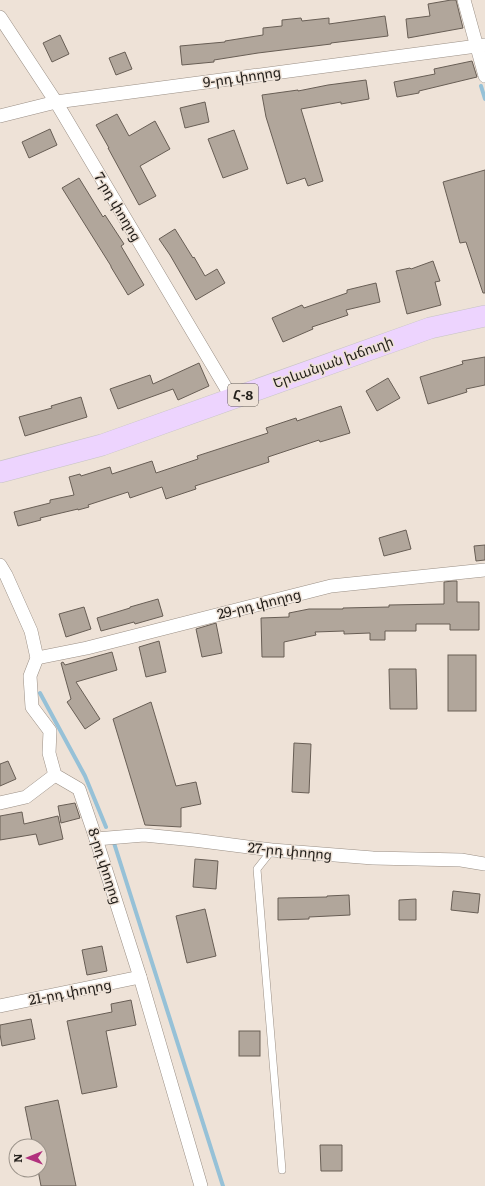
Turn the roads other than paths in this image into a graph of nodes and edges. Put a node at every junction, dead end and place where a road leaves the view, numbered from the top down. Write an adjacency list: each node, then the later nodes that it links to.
1 (464, 0): 3 (street)
2 (0, 17): 5 (street, 7-րդ փողոց)
3 (480, 45): 4 (street); 5 (street, 9-րդ փողոց)
4 (485, 76)
5 (56, 102): 6 (street, 9-րդ փողոց); 8 (street, 7-րդ փողոց)
6 (0, 116)
7 (485, 316): 8 (main road, Երևանյան խճուղի / Հ-8)
8 (232, 398): 9 (main road, Երևանյան խճուղի / Հ-8)
9 (0, 472)
10 (0, 565): 12 (street)
11 (485, 570): 12 (street, 29-րդ փողոց)
12 (37, 658): 13 (street)
13 (55, 775): 14 (street); 15 (street, 8-րդ փողոց)
14 (0, 803)
15 (96, 839): 16 (street, 27-րդ փողոց); 18 (street, 8-րդ փողոց)
16 (272, 850): 17 (street, 27-րդ փողոց); 20 (lane)
17 (485, 864)
18 (140, 978): 19 (street, 21-րդ փողոց); 21 (street, 8-րդ փողոց)
19 (0, 1006)
20 (282, 1170)
21 (201, 1186)

